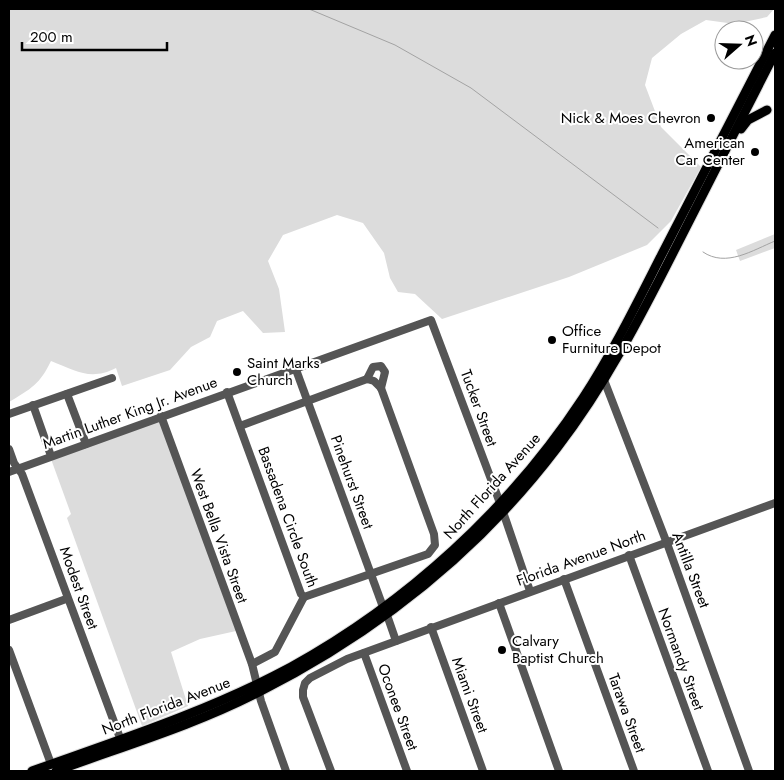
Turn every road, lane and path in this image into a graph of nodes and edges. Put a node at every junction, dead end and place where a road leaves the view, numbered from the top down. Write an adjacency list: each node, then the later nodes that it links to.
1 (775, 35): 3 (main road)
2 (775, 53): 3 (main road)
3 (745, 102): 5 (main road, North Florida Avenue); 6 (main road, North Florida Avenue)
4 (767, 110): 5 (main road)
5 (724, 153): 7 (main road, North Florida Avenue)
6 (695, 191): 7 (main road); 8 (main road, North Florida Avenue)
7 (670, 260): 10 (main road, North Florida Avenue)
8 (658, 263): 10 (main road); 11 (main road, North Florida Avenue)
9 (430, 320): 12 (street, Martin Luther King Jr. Avenue); 30 (street, Tucker Street)
10 (634, 326): 15 (main road, North Florida Avenue)
11 (618, 340): 21 (main road); 30 (main road, North Florida Avenue)
12 (295, 367): 17 (street, Martin Luther King Jr. Avenue); 19 (street, Pinehurst Street)
13 (112, 378): 18 (street)
14 (371, 380): 16 (street); 16 (street); 19 (street)
15 (604, 380): 21 (main road, North Florida Avenue); 33 (street, Antilla Street)
16 (381, 388): 35 (street)
17 (227, 392): 23 (street, Martin Luther King Jr. Avenue); 24 (street, Bassadena Circle South)
18 (67, 394): 20 (street); 25 (street)
19 (308, 401): 24 (street); 35 (street, Pinehurst Street)
20 (33, 406): 22 (street); 27 (street)
21 (585, 408): 32 (main road, North Florida Avenue)
22 (9, 414)
23 (161, 416): 25 (street, Martin Luther King Jr. Avenue); 47 (street, West Bella Vista Street)
24 (240, 426): 39 (street, Bassadena Circle South)
25 (86, 444): 27 (street, Martin Luther King Jr. Avenue)
26 (9, 449): 28 (street, Modest Street)
27 (51, 456): 28 (street, Martin Luther King Jr. Avenue)
28 (18, 469): 29 (street, Martin Luther King Jr. Avenue); 38 (street, Modest Street)
29 (9, 472)
30 (500, 503): 32 (street, Tucker Street); 41 (main road, North Florida Avenue)
31 (775, 503): 33 (street, Florida Avenue North)
32 (503, 512): 37 (street, Tucker Street); 41 (main road, North Florida Avenue)
33 (665, 542): 34 (street, Florida Avenue North); 60 (street, Antilla Street)
34 (630, 555): 36 (street, Florida Avenue North); 59 (street, Normandy Street)
35 (371, 574): 39 (street); 41 (street, Pinehurst Street)
36 (564, 579): 37 (street, Florida Avenue North); 58 (street, Tarawa Street)
37 (530, 591): 40 (street, Florida Avenue North)
38 (67, 596): 42 (street); 49 (street, Modest Street)
39 (304, 597): 47 (street, Bassadena Circle South)
40 (499, 603): 43 (street, Florida Avenue North); 57 (street)
41 (385, 611): 44 (street, Pinehurst Street); 48 (main road, North Florida Avenue)
42 (9, 620)
43 (431, 627): 44 (street, Florida Avenue North); 56 (street, Miami Street)
44 (396, 641): 46 (street)
45 (9, 650): 51 (street)
46 (364, 652): 54 (street); 55 (street, Oconee Street)
47 (252, 664): 48 (street, West Bella Vista Street)
48 (258, 688): 49 (main road, North Florida Avenue); 50 (main road, North Florida Avenue); 53 (street, West Bella Vista Street)
49 (120, 738): 50 (main road); 51 (main road, North Florida Avenue)
50 (74, 765): 51 (main road, North Florida Avenue)
51 (47, 768): 52 (main road, North Florida Avenue)
52 (32, 771)
53 (286, 771)
54 (331, 771)
55 (406, 771)
56 (482, 771)
57 (559, 771)
58 (634, 771)
59 (708, 771)
60 (750, 771)

